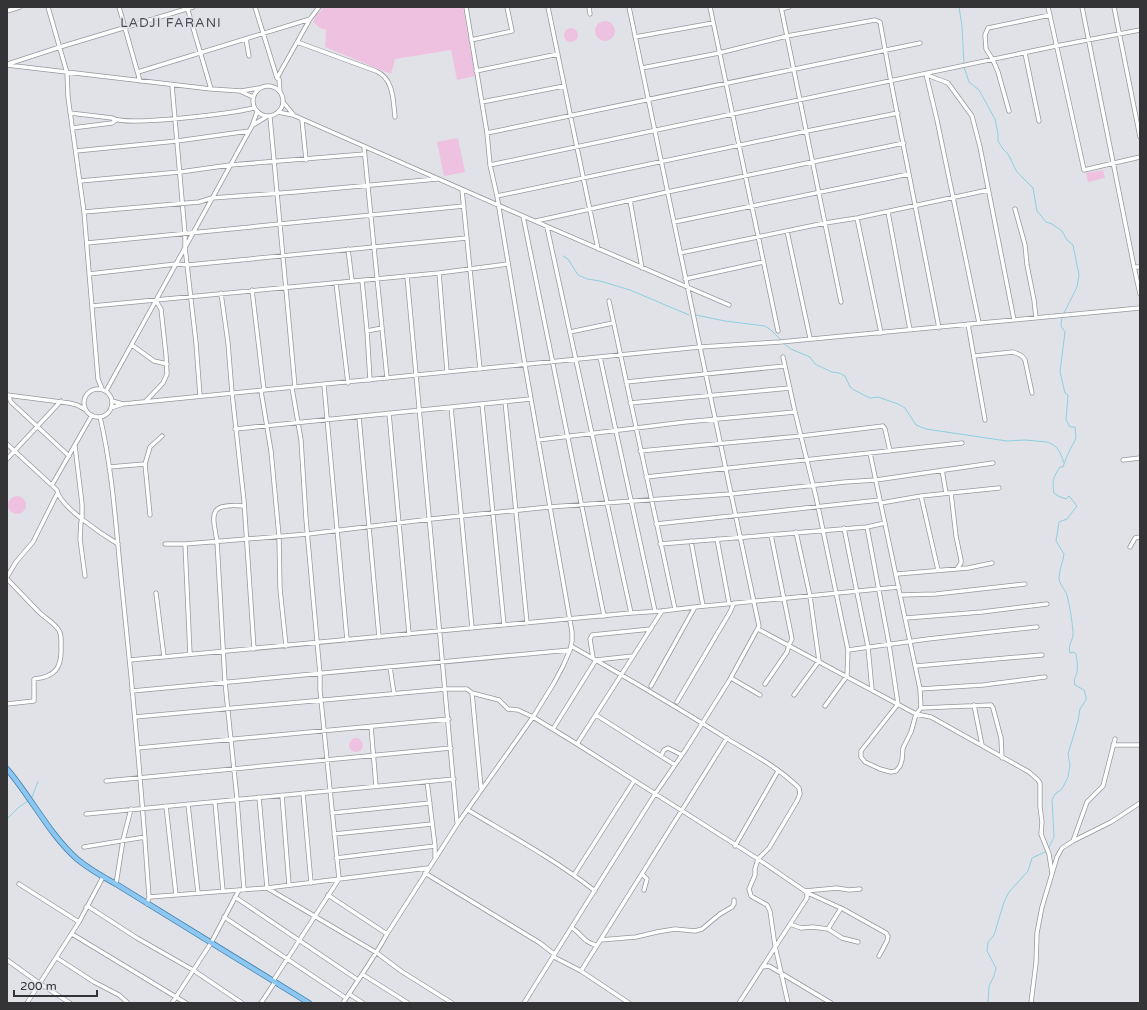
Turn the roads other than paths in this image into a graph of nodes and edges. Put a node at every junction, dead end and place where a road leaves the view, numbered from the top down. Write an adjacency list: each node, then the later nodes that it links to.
1 (20, 7): 19 (street)
2 (48, 7): 36 (street)
3 (118, 7): 24 (street)
4 (192, 7): 17 (street)
5 (255, 7): 26 (street)
6 (319, 7): 22 (street)
7 (466, 7): 31 (street)
8 (507, 7): 31 (street)
9 (548, 7): 41 (street)
10 (589, 7): 20 (street)
11 (629, 7): 29 (street)
12 (710, 7): 23 (street)
13 (789, 7): 18 (street)
14 (1048, 7): 21 (street)
15 (1082, 7): 32 (street)
16 (1114, 7): 27 (street)
17 (187, 8): 24 (street); 38 (street)
18 (781, 8): 28 (street)
19 (7, 10)
20 (590, 14)
21 (1050, 15): 35 (street); 43 (street)
22 (310, 19): 26 (street); 33 (street)
23 (713, 23): 29 (street); 39 (street)
24 (124, 27): 36 (street); 48 (street)
25 (1140, 30): 27 (street)
26 (263, 33): 30 (street); 51 (street)
27 (1119, 34): 32 (street); 88 (street)
28 (787, 36): 37 (street); 39 (street); 46 (street)
29 (635, 37): 45 (street)
30 (246, 39): 38 (street); 42 (street)
31 (471, 40): 47 (street)
32 (1088, 40): 35 (street); 101 (street)
33 (297, 42): 51 (street); 77 (street)
34 (920, 43): 37 (street)
35 (1056, 46): 40 (street); 101 (street)
36 (60, 47): 44 (street); 49 (street)
37 (886, 50): 46 (street); 53 (street)
38 (201, 53): 48 (street); 59 (street)
39 (719, 53): 45 (street); 54 (street)
40 (1025, 53): 43 (street); 81 (street)
41 (558, 54): 47 (street); 57 (street)
42 (249, 56)
43 (993, 60): 50 (street); 68 (street)
44 (7, 65): 49 (street)
45 (642, 68): 63 (street)
46 (794, 69): 54 (street); 64 (street)
47 (476, 71): 66 (street)
48 (138, 72): 52 (street)
49 (66, 73): 52 (street); 71 (street)
50 (926, 74): 53 (street); 112 (street); 117 (street)
51 (278, 79): 56 (street); 61 (street)
52 (140, 81): 55 (street)
53 (891, 82): 64 (street); 72 (street)
54 (726, 83): 63 (street); 74 (street)
55 (172, 85): 59 (street); 78 (street)
56 (272, 86): 58 (street); 61 (street)
57 (564, 86): 66 (street); 76 (street)
58 (259, 88): 60 (street); 62 (street)
59 (211, 89): 60 (street)
60 (241, 91): 62 (street)
61 (280, 92): 65 (street)
62 (253, 97): 67 (street)
63 (648, 99): 76 (street); 85 (street)
64 (799, 101): 74 (street); 86 (street)
65 (283, 102): 70 (street); 73 (street)
66 (482, 102): 87 (street)
67 (254, 108): 69 (street); 78 (street)
68 (1009, 111)
69 (257, 112): 75 (street); 82 (street)
70 (278, 112): 73 (street); 75 (street)
71 (70, 113): 79 (street); 83 (street)
72 (898, 113): 86 (street); 90 (street)
73 (293, 115): 80 (street)
74 (732, 115): 85 (street); 91 (street)
75 (268, 116): 82 (street); 98 (street)
76 (571, 116): 87 (street); 93 (street)
77 (395, 117)
78 (175, 118): 79 (street); 89 (street)
79 (116, 120): 83 (street)
80 (302, 120): 92 (street); 97 (street)
81 (1039, 121)
82 (252, 126): 84 (street)
83 (72, 128): 94 (street)
84 (249, 131): 89 (street); 102 (street)
85 (655, 131): 93 (street); 99 (street)
86 (807, 131): 91 (street); 100 (street)
87 (487, 133): 103 (street)
88 (1140, 137)
89 (177, 141): 94 (street); 104 (street)
90 (904, 143): 100 (street); 105 (street)
91 (739, 146): 99 (street); 106 (street)
92 (364, 147): 95 (street); 108 (street)
93 (577, 147): 103 (street); 107 (street)
94 (76, 151): 109 (street)
95 (365, 154): 97 (street); 110 (street)
96 (1140, 157): 101 (street)
97 (306, 160): 98 (street)
98 (274, 162): 102 (street); 114 (street)
99 (661, 162): 107 (street); 113 (street)
100 (813, 162): 106 (street); 115 (street)
101 (1114, 163): 153 (street)
102 (230, 165): 104 (street); 118 (street)
103 (490, 165): 116 (street)
104 (180, 172): 109 (street); 120 (street)
105 (909, 174): 115 (street); 121 (street)
106 (745, 176): 113 (street); 124 (street)
107 (584, 178): 116 (street); 125 (street)
108 (438, 179): 110 (street); 111 (street)
109 (80, 182): 127 (street)
110 (368, 186): 114 (street); 129 (street)
111 (462, 190): 122 (street); 123 (street)
112 (988, 190): 117 (street); 178 (street)
113 (667, 192): 119 (street); 133 (street)
114 (278, 193): 118 (street); 135 (street)
115 (819, 193): 124 (street); 134 (street)
116 (497, 196): 123 (street)
117 (953, 197): 121 (street); 180 (street)
118 (212, 198): 120 (street); 138 (street)
119 (630, 200): 125 (street); 155 (street)
120 (182, 203): 127 (street); 139 (street)
121 (915, 205): 128 (street); 183 (street)
122 (464, 206): 129 (street); 141 (street)
123 (499, 206): 130 (street); 151 (street)
124 (752, 207): 133 (street); 140 (street)
125 (590, 209): 132 (street); 146 (street)
126 (1015, 209): 177 (street)
127 (84, 212): 142 (street)
128 (888, 212): 131 (street); 184 (street)
129 (371, 216): 135 (street); 143 (street)
130 (522, 216): 132 (street); 197 (street)
131 (857, 218): 134 (street); 188 (street)
132 (535, 222): 136 (street)
133 (674, 222): 147 (street)
134 (825, 223): 137 (street); 173 (street)
135 (280, 224): 138 (street); 148 (street)
136 (547, 227): 146 (street); 187 (street)
137 (787, 231): 140 (street); 189 (street)
138 (194, 232): 139 (street); 144 (street)
139 (185, 234): 142 (street); 144 (street)
140 (758, 237): 147 (street); 149 (street)
141 (467, 238): 143 (street); 156 (street)
142 (87, 243): 158 (street)
143 (374, 247): 145 (street); 160 (street)
144 (185, 248): 150 (street); 152 (street)
145 (348, 249): 148 (street); 163 (street)
146 (598, 249): 155 (street)
147 (680, 252): 161 (street)
148 (282, 256): 152 (street); 165 (street)
149 (763, 262): 161 (street); 186 (street)
150 (176, 264): 152 (street); 158 (street); 171 (street)
151 (508, 264): 156 (street); 199 (street)
152 (188, 265): 170 (street)
153 (1134, 267): 154 (street); 169 (street)
154 (1140, 267)
155 (642, 268): 166 (street)
156 (470, 269): 157 (street); 201 (street)
157 (439, 273): 159 (street); 202 (street)
158 (89, 274): 175 (street)
159 (407, 276): 160 (street); 203 (street)
160 (377, 279): 162 (street); 182 (street)
161 (685, 279): 166 (street)
162 (362, 280): 163 (street); 185 (street)
163 (352, 281): 164 (street)
164 (336, 283): 165 (street); 208 (street)
165 (285, 287): 167 (street); 211 (street)
166 (687, 288): 174 (street); 191 (street)
167 (252, 290): 168 (street); 215 (street)
168 (221, 293): 170 (street); 217 (street)
169 (1140, 294)
170 (191, 296): 171 (street); 219 (street)
171 (156, 300): 175 (street); 190 (street); 198 (street)
172 (609, 301): 179 (street)
173 (841, 302)
174 (729, 305)
175 (92, 306): 206 (street)
176 (1140, 308): 177 (street)
177 (1036, 318): 178 (street)
178 (1014, 320): 180 (street)
179 (613, 323): 187 (street); 192 (street)
180 (979, 323): 181 (street)
181 (968, 324): 183 (street); 193 (street)
182 (382, 328): 185 (street); 205 (street)
183 (939, 328): 184 (street)
184 (910, 330): 188 (street)
185 (367, 331): 207 (street)
186 (778, 331)
187 (570, 332): 196 (street)
188 (881, 332): 189 (street)
189 (810, 338): 191 (street)
190 (132, 345): 198 (street); 214 (street)
191 (700, 347): 192 (street); 204 (street)
192 (620, 355): 194 (street); 209 (street)
193 (974, 356): 216 (street); 242 (street)
194 (600, 357): 196 (street); 248 (street)
195 (783, 357): 200 (street)
196 (575, 360): 197 (street); 249 (street)
197 (552, 362): 199 (street); 251 (street)
198 (167, 364): 226 (street)
199 (525, 365): 201 (street); 221 (street)
200 (785, 366): 204 (street); 212 (street)
201 (480, 369): 202 (street)
202 (447, 372): 203 (street)
203 (417, 375): 205 (street); 234 (street)
204 (706, 375): 209 (street); 220 (street)
205 (387, 378): 207 (street)
206 (98, 379): 213 (street); 214 (street)
207 (370, 380): 208 (street)
208 (348, 382): 210 (street)
209 (626, 382): 227 (street)
210 (324, 385): 211 (street); 240 (street)
211 (294, 388): 215 (street); 243 (street)
212 (790, 388): 220 (street); 235 (street)
213 (94, 389): 214 (street); 222 (street)
214 (104, 390): 224 (street)
215 (263, 390): 217 (street); 245 (street)
216 (1032, 393)
217 (232, 394): 219 (street); 246 (street)
218 (7, 395): 223 (street); 244 (street)
219 (200, 396): 226 (street)
220 (710, 396): 227 (street); 241 (street)
221 (531, 399): 225 (street); 253 (street)
222 (84, 400): 230 (street); 233 (street)
223 (61, 401): 230 (street); 244 (street)
224 (112, 401): 228 (street); 232 (street)
225 (505, 401): 229 (street); 290 (street)
226 (146, 402): 228 (street)
227 (630, 403): 247 (street)
228 (123, 404): 232 (street)
229 (482, 404): 231 (street); 291 (street)
230 (77, 405): 233 (street)
231 (451, 407): 234 (street); 294 (street)
232 (111, 408): 238 (street)
233 (86, 410): 237 (street)
234 (421, 410): 236 (street); 296 (street)
235 (795, 412): 241 (street); 252 (street)
236 (389, 413): 239 (street); 297 (street)
237 (92, 415): 238 (street); 257 (street)
238 (100, 416): 269 (street)
239 (359, 417): 240 (street); 300 (street)
240 (327, 420): 243 (street); 303 (street)
241 (715, 420): 247 (street); 254 (street)
242 (985, 420)
243 (298, 423): 245 (street); 306 (street)
244 (37, 426): 258 (street); 262 (street)
245 (267, 426): 246 (street); 308 (street)
246 (235, 429): 287 (street)
247 (636, 429): 248 (street); 259 (street)
248 (616, 431): 249 (street); 283 (street)
249 (591, 433): 251 (street); 285 (street)
250 (162, 436): 268 (street)
251 (567, 436): 253 (street); 286 (street)
252 (801, 436): 254 (street); 260 (street); 265 (street)
253 (538, 440): 288 (street)
254 (720, 443): 259 (street); 270 (street)
255 (962, 443): 260 (street)
256 (7, 444): 258 (street)
257 (75, 446): 262 (street); 295 (street)
258 (15, 451): 264 (street); 274 (street)
259 (640, 451): 272 (street)
260 (890, 451): 261 (street)
261 (870, 453): 265 (street); 273 (street)
262 (68, 456): 274 (street)
263 (1140, 458): 266 (street)
264 (7, 459)
265 (807, 460): 270 (street); 275 (street)
266 (1123, 460)
267 (993, 463): 271 (street)
268 (145, 464): 269 (street); 292 (street)
269 (109, 467): 315 (street)
270 (726, 468): 272 (street); 280 (street)
271 (942, 470): 273 (street); 277 (street)
272 (646, 477): 282 (street)
273 (876, 480): 275 (street); 284 (street)
274 (52, 485): 279 (street)
275 (813, 486): 280 (street); 289 (street)
276 (999, 488): 278 (street)
277 (946, 493): 278 (street); 281 (street)
278 (951, 493): 321 (street)
279 (57, 494): 295 (street); 325 (street)
280 (731, 494): 282 (street); 293 (street)
281 (921, 496): 284 (street); 322 (street)
282 (650, 499): 283 (street); 299 (street)
283 (631, 501): 285 (street); 342 (street)
284 (880, 502): 289 (street); 298 (street)
285 (607, 503): 286 (street); 344 (street)
286 (581, 505): 288 (street); 345 (street)
287 (244, 506): 311 (street); 313 (street)
288 (549, 507): 290 (street); 347 (street)
289 (818, 508): 293 (street); 304 (street)
290 (516, 510): 291 (street); 348 (street)
291 (493, 513): 294 (street); 349 (street)
292 (150, 515)
293 (736, 515): 299 (street); 309 (street)
294 (461, 516): 296 (street); 351 (street)
295 (82, 518): 315 (street); 324 (street)
296 (430, 519): 297 (street); 354 (street)
297 (399, 522): 300 (street); 355 (street)
298 (884, 523): 301 (street); 323 (street)
299 (656, 524): 318 (street)
300 (369, 526): 303 (street); 356 (street)
301 (867, 527): 302 (street); 328 (street)
302 (844, 528): 304 (street); 329 (street)
303 (337, 529): 306 (street); 357 (street)
304 (822, 530): 305 (street); 331 (street)
305 (796, 532): 307 (street); 333 (street)
306 (308, 534): 308 (street); 358 (street)
307 (772, 535): 309 (street); 334 (street)
308 (279, 536): 311 (street); 362 (street)
309 (740, 537): 312 (street); 335 (street)
310 (1140, 537): 319 (street)
311 (247, 539): 313 (street); 365 (street)
312 (717, 539): 314 (street); 337 (street)
313 (217, 541): 317 (street); 367 (street)
314 (691, 541): 318 (street); 339 (street)
315 (118, 544): 373 (street)
316 (165, 544): 317 (street)
317 (185, 544): 368 (street)
318 (660, 544): 341 (street)
319 (1130, 547)
320 (992, 563): 321 (street)
321 (957, 569): 322 (street)
322 (938, 570): 323 (street)
323 (897, 574): 327 (street)
324 (85, 576)
325 (7, 578): 396 (street)
326 (1025, 584): 332 (street)
327 (899, 587): 328 (street); 332 (street)
328 (880, 589): 329 (street); 360 (street)
329 (857, 591): 331 (street); 363 (street)
330 (156, 593): 371 (street)
331 (835, 593): 333 (street); 366 (street)
332 (901, 595): 346 (street)
333 (810, 596): 334 (street); 374 (street)
334 (784, 598): 335 (street); 361 (street)
335 (754, 601): 336 (street); 353 (street)
336 (734, 603): 337 (street); 395 (street)
337 (729, 604): 339 (street)
338 (1047, 604): 346 (street)
339 (703, 606): 340 (street)
340 (696, 607): 341 (street); 385 (street)
341 (675, 609): 343 (street)
342 (655, 611): 343 (street); 344 (street)
343 (662, 611): 352 (street)
344 (631, 613): 345 (street)
345 (604, 616): 347 (street)
346 (906, 618): 359 (street)
347 (570, 619): 348 (street); 364 (street)
348 (527, 623): 349 (street)
349 (504, 625): 351 (street)
350 (1037, 627): 359 (street)
351 (472, 628): 354 (street)
352 (651, 629): 370 (street); 372 (street)
353 (758, 629): 361 (street); 382 (street)
354 (441, 631): 355 (street); 375 (street)
355 (409, 634): 356 (street)
356 (379, 637): 357 (street)
357 (347, 640): 358 (street)
358 (318, 642): 362 (street); 378 (street)
359 (911, 642): 360 (street); 376 (street)
360 (890, 644): 363 (street); 397 (street)
361 (789, 645): 374 (street); 384 (street)
362 (286, 646): 365 (street)
363 (868, 646): 366 (street); 388 (street)
364 (570, 648): 372 (street); 375 (street); 405 (street)
365 (254, 649): 367 (street)
366 (848, 650): 380 (street)
367 (223, 652): 368 (street); 383 (street)
368 (190, 654): 371 (street)
369 (1042, 655): 376 (street)
370 (634, 656): 372 (street); 379 (street)
371 (164, 657): 373 (street)
372 (594, 659): 379 (street); 409 (street)
373 (130, 660): 389 (street)
374 (819, 661): 380 (street); 393 (street)
375 (444, 662): 377 (street); 386 (street)
376 (916, 666): 387 (street)
377 (390, 667): 378 (street); 391 (street)
378 (320, 674): 383 (street); 394 (street)
379 (622, 674): 403 (street); 407 (street)
380 (847, 676): 388 (street); 399 (street)
381 (1045, 677): 387 (street)
382 (731, 678): 392 (street); 407 (street)
383 (225, 682): 389 (street); 401 (street)
384 (765, 684)
385 (651, 686)
386 (446, 689): 390 (street); 391 (street); 406 (street)
387 (920, 689): 400 (street)
388 (872, 690): 397 (street)
389 (132, 691): 404 (street)
390 (472, 693): 405 (street); 435 (street)
391 (394, 694): 394 (street)
392 (760, 695)
393 (794, 695)
394 (321, 701): 401 (street); 410 (street)
395 (677, 702)
396 (7, 704)
397 (898, 704): 402 (street); 402 (street)
398 (974, 705): 400 (street); 415 (street); 423 (street)
399 (825, 706)
400 (920, 708): 402 (street)
401 (227, 709): 404 (street); 412 (street)
402 (916, 714): 415 (street)
403 (596, 715): 414 (street); 422 (street)
404 (135, 717): 418 (street)
405 (533, 717): 409 (street); 435 (street)
406 (449, 719): 408 (street); 419 (street)
407 (702, 722): 411 (street); 421 (street)
408 (371, 726): 410 (street); 420 (street)
409 (553, 729): 414 (street)
410 (324, 730): 412 (street); 424 (street)
411 (727, 738): 428 (street); 450 (street)
412 (230, 739): 418 (street); 427 (street)
413 (1115, 739): 416 (street)
414 (577, 744): 433 (street)
415 (982, 745): 423 (street)
416 (1113, 745): 417 (street); 458 (street)
417 (1140, 745)
418 (138, 748): 429 (street)
419 (451, 748): 420 (street); 430 (street)
420 (373, 755): 424 (street); 434 (street)
421 (682, 755): 422 (street); 425 (street)
422 (661, 756): 425 (street)
423 (1002, 758): 466 (street)
424 (327, 760): 427 (street); 436 (street)
425 (675, 765): 438 (street)
426 (7, 768): 470 (main road)
427 (233, 769): 429 (street); 441 (street)
428 (778, 771): 460 (street); 464 (street)
429 (140, 777): 431 (street); 447 (street)
430 (454, 779): 432 (street); 453 (street)
431 (106, 781)
432 (427, 781): 434 (street); 443 (street)
433 (634, 781): 438 (street); 468 (street)
434 (376, 786): 436 (street)
435 (481, 789): 449 (street)
436 (330, 791): 437 (street); 451 (street)
437 (303, 793): 439 (street); 472 (street)
438 (655, 794): 450 (street); 482 (street)
439 (282, 795): 440 (street); 475 (street)
440 (259, 797): 441 (street); 476 (street)
441 (237, 799): 442 (street); 479 (street)
442 (215, 802): 445 (street); 481 (street)
443 (430, 803): 451 (street); 454 (street)
444 (1140, 803): 458 (street)
445 (188, 804): 446 (street); 483 (street)
446 (166, 806): 447 (street); 485 (street)
447 (143, 808): 448 (street); 456 (street)
448 (131, 809): 452 (street); 457 (street)
449 (468, 810): 453 (street); 468 (street)
450 (681, 810): 460 (street); 469 (street)
451 (332, 813): 455 (street)
452 (86, 814)
453 (458, 823): 463 (street)
454 (432, 824): 455 (street); 459 (street)
455 (334, 834): 462 (street)
456 (145, 837): 457 (street); 487 (street)
457 (123, 840): 461 (street); 474 (street)
458 (1073, 841): 466 (street)
459 (435, 846): 462 (street); 463 (street)
460 (735, 846): 464 (street)
461 (84, 847)
462 (336, 858): 471 (street)
463 (435, 858): 465 (street)
464 (758, 859): 484 (street); 506 (street)
465 (429, 868): 467 (street); 471 (street)
466 (1052, 873): 541 (street)
467 (425, 874): 500 (street); 509 (street)
468 (574, 874): 482 (street)
469 (642, 874): 480 (street); 502 (street)
470 (103, 878): 474 (main road); 491 (street)
471 (339, 879): 472 (street); 486 (street)
472 (311, 883): 475 (street)
473 (19, 884): 495 (street)
474 (116, 884): 490 (main road)
475 (289, 885): 476 (street)
476 (267, 888): 479 (street); 494 (street)
477 (860, 889): 484 (street)
478 (238, 890): 479 (street); 481 (street); 488 (street)
479 (244, 890)
480 (644, 890)
481 (223, 891): 483 (street)
482 (595, 891): 497 (street)
483 (198, 893): 485 (street)
484 (806, 893): 492 (street); 496 (street)
485 (176, 895): 487 (street)
486 (328, 895): 494 (street); 500 (street)
487 (149, 897): 490 (street)
488 (235, 897): 493 (street); 501 (street)
489 (734, 900): 502 (street)
490 (147, 904): 504 (main road)
491 (86, 907): 495 (street); 514 (street)
492 (841, 908): 498 (street); 508 (street)
493 (224, 917): 504 (street); 511 (street)
494 (314, 917): 501 (street); 507 (street)
495 (79, 922): 499 (street)
496 (790, 924): 498 (street); 506 (street)
497 (572, 928): 505 (street); 509 (street)
498 (828, 929): 503 (street)
499 (72, 934): 510 (street); 522 (street)
500 (387, 934): 507 (street)
501 (299, 940): 511 (street); 518 (street)
502 (600, 940): 505 (street)
503 (858, 942)
504 (211, 943): 514 (street); 519 (main road)
505 (597, 945): 515 (street)
506 (775, 946): 513 (street); 517 (street)
507 (377, 954): 516 (street); 536 (street)
508 (879, 956)
509 (554, 957): 515 (street); 537 (street)
510 (57, 958): 520 (street); 527 (street)
511 (287, 959): 519 (street); 523 (street)
512 (7, 960): 520 (street)
513 (762, 967): 517 (street); 539 (street)
514 (193, 970): 522 (street); 530 (street)
515 (581, 971): 538 (street)
516 (362, 974): 518 (street); 535 (street)
517 (782, 974): 524 (street); 540 (street)
518 (358, 980): 521 (street)
519 (274, 981): 531 (street); 532 (main road)
520 (38, 983): 525 (street); 526 (street)
521 (349, 994): 523 (street); 534 (street)
522 (176, 996): 528 (street); 529 (street)
523 (346, 998): 533 (street)
524 (788, 1002)
525 (26, 1003)
526 (70, 1003)
527 (128, 1003)
528 (172, 1003)
529 (186, 1003)
530 (242, 1003)
531 (261, 1003)
532 (309, 1003)
533 (343, 1003)
534 (362, 1003)
535 (408, 1003)
536 (451, 1003)
537 (524, 1003)
538 (629, 1003)
539 (739, 1003)
540 (831, 1003)
541 (1031, 1003)

